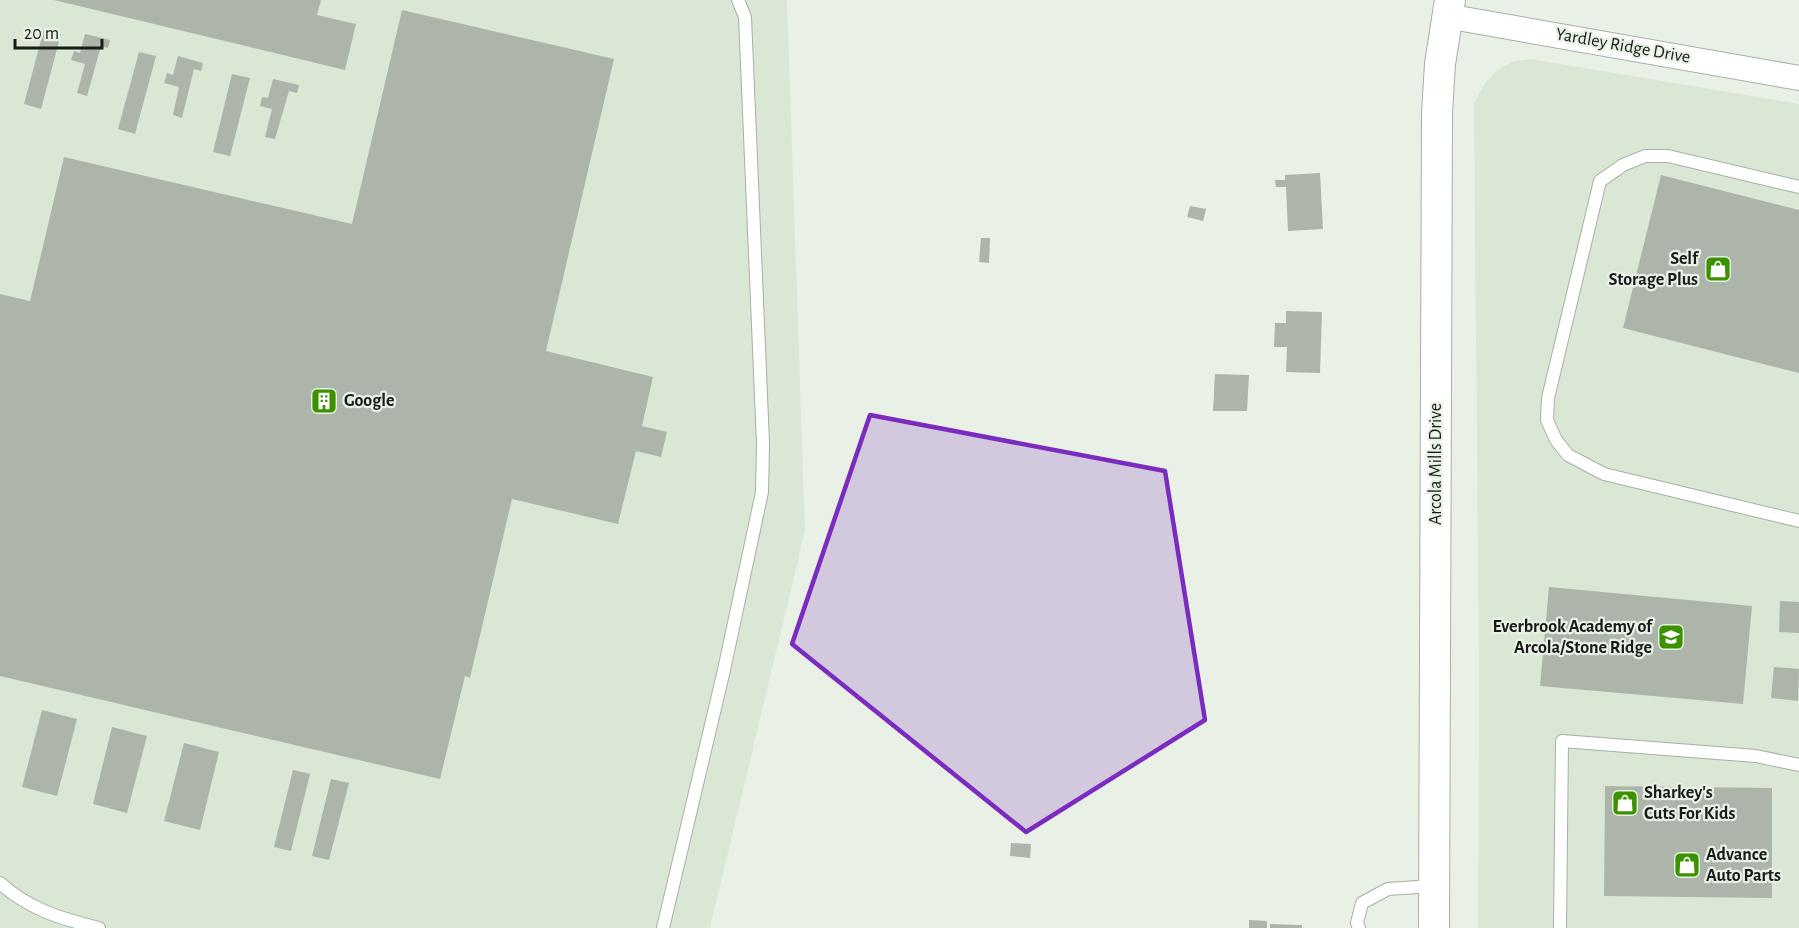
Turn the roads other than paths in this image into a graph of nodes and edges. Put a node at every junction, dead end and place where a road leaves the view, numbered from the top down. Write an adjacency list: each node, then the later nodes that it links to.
1 (738, 0): 10 (lane)
2 (1448, 8): 3 (street, Yardley Ridge Drive); 8 (street, Arcola Mills Drive)
3 (1799, 78)
4 (1799, 187): 5 (lane)
5 (1799, 521)
6 (1799, 765): 12 (lane)
7 (0, 884): 9 (lane)
8 (1436, 913): 11 (lane)
9 (99, 928)
10 (663, 928)
11 (1359, 928)
12 (1560, 928)

